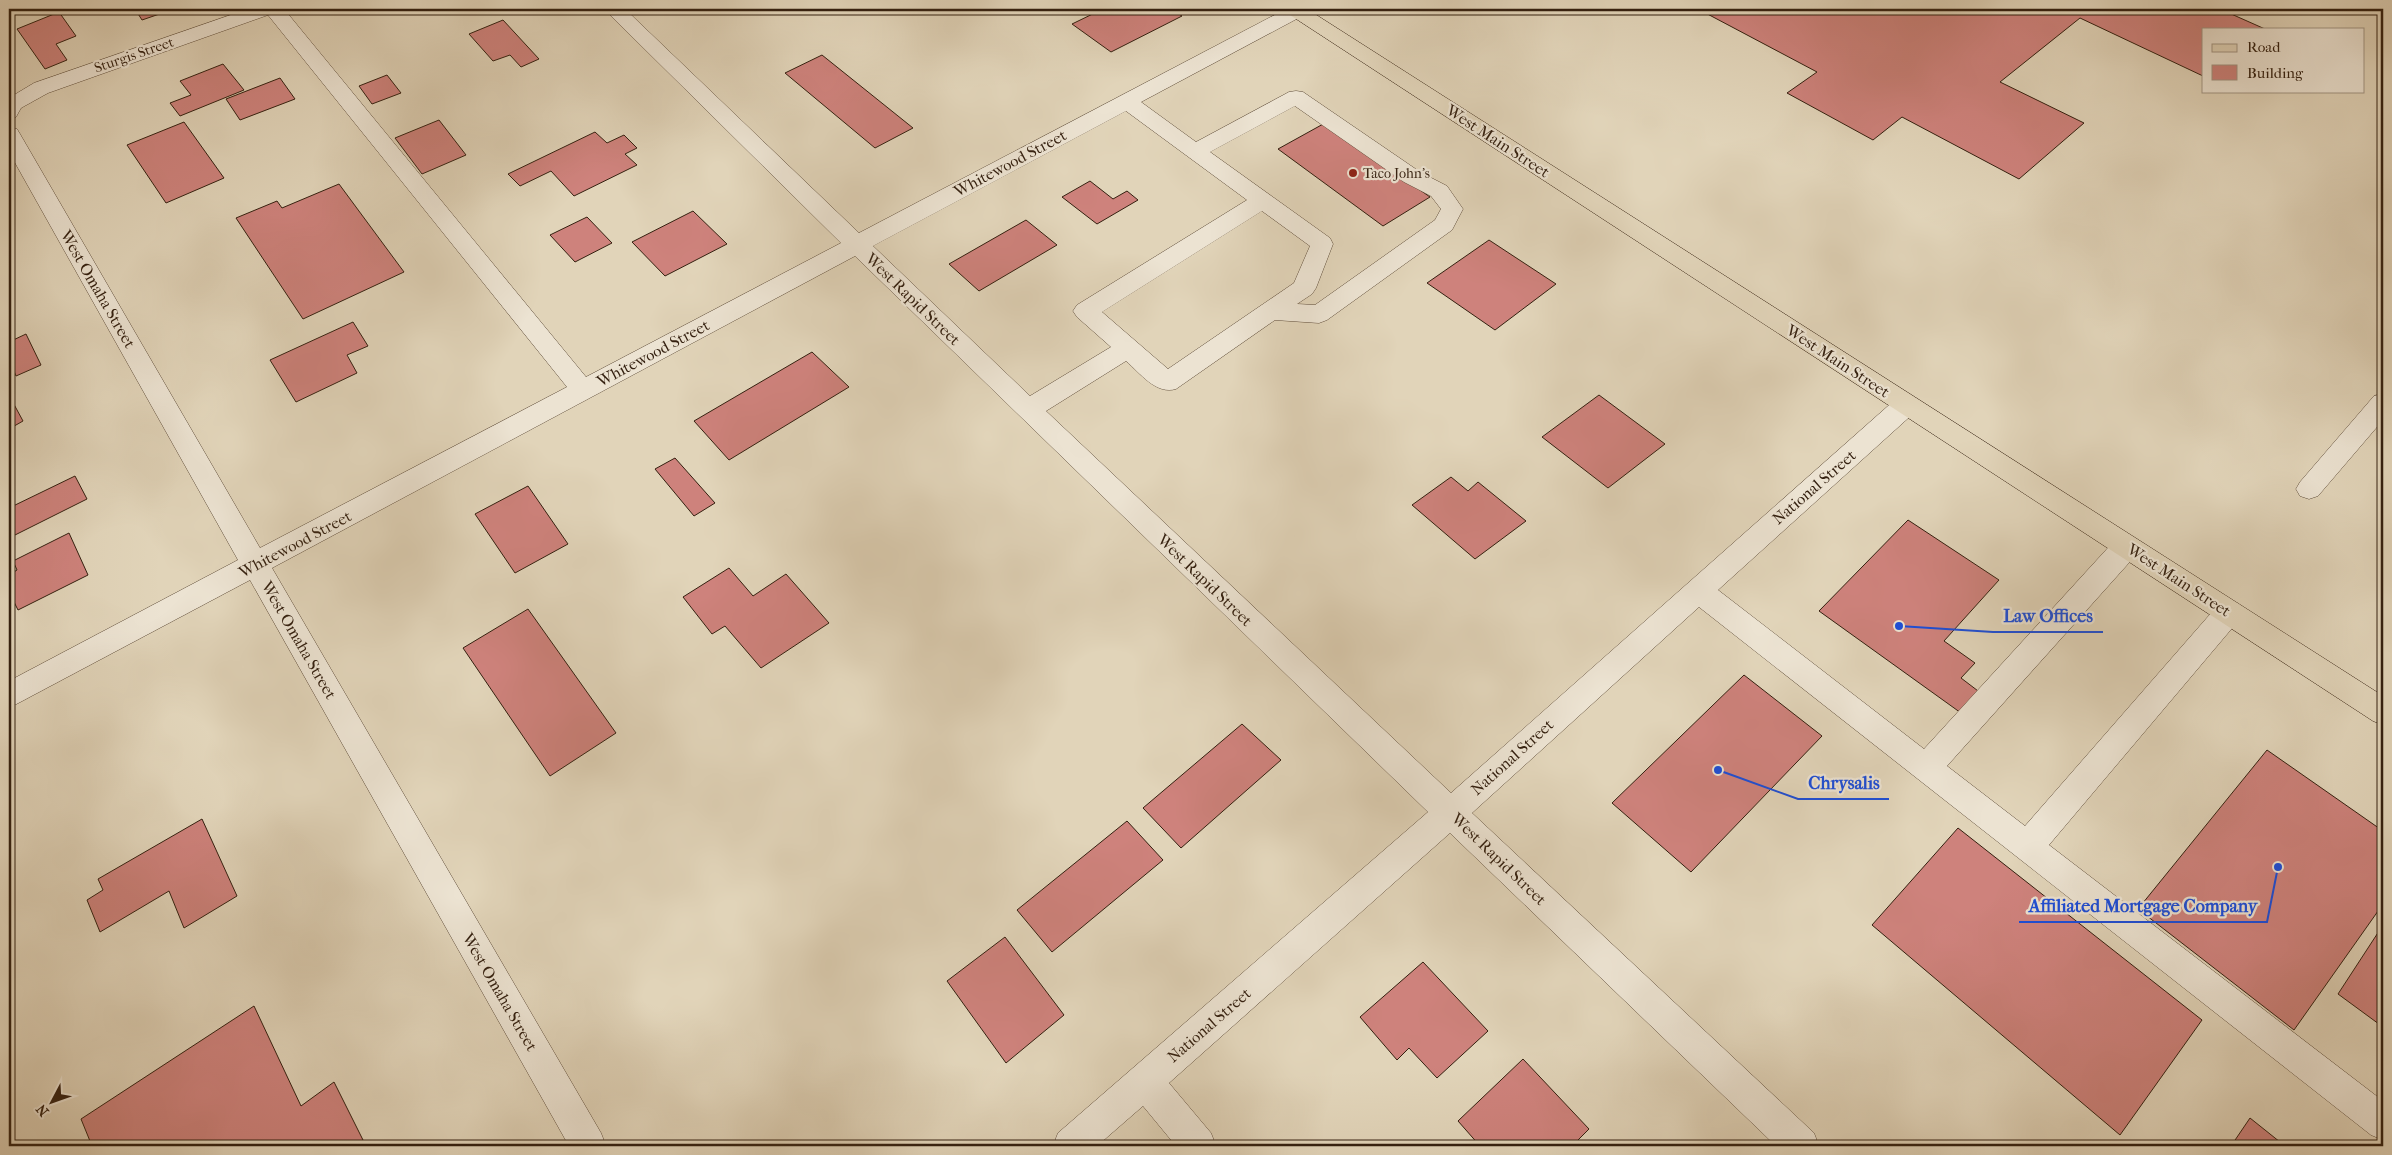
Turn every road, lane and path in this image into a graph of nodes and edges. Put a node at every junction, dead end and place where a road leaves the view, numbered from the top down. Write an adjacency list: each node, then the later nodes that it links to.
1 (266, 9): 6 (street, Sturgis Street)
2 (274, 9): 13 (street)
3 (614, 9): 10 (street, West Rapid Street)
4 (1295, 10): 5 (street, Whitewood Street); 15 (main road, West Main Street)
5 (1126, 101): 8 (street); 10 (street, Whitewood Street)
6 (9, 112)
7 (9, 134): 19 (street, West Omaha Street)
8 (1195, 151): 9 (street); 11 (street)
9 (1262, 201): 11 (street); 12 (street)
10 (856, 244): 13 (street, Whitewood Street); 16 (street, West Rapid Street)
11 (1272, 310): 12 (street)
12 (1126, 348): 16 (street)
13 (583, 390): 19 (street, Whitewood Street)
14 (2383, 403): 17 (street)
15 (1906, 405): 18 (main road, West Main Street); 20 (street, National Street)
16 (1028, 410): 25 (street, West Rapid Street)
17 (2310, 489)
18 (2126, 547): 21 (main road, West Main Street); 24 (street)
19 (256, 565): 22 (street, Whitewood Street); 29 (street, West Omaha Street)
20 (1697, 590): 24 (street); 25 (street, National Street)
21 (2229, 612): 23 (main road, West Main Street); 26 (street)
22 (9, 696)
23 (2383, 712)
24 (1926, 768): 26 (street)
25 (1450, 813): 27 (street, National Street); 32 (street, West Rapid Street)
26 (2027, 847): 28 (street)
27 (1145, 1081): 30 (street, National Street); 31 (street)
28 (2383, 1123)
29 (588, 1146)
30 (1071, 1146)
31 (1198, 1146)
32 (1801, 1146)

